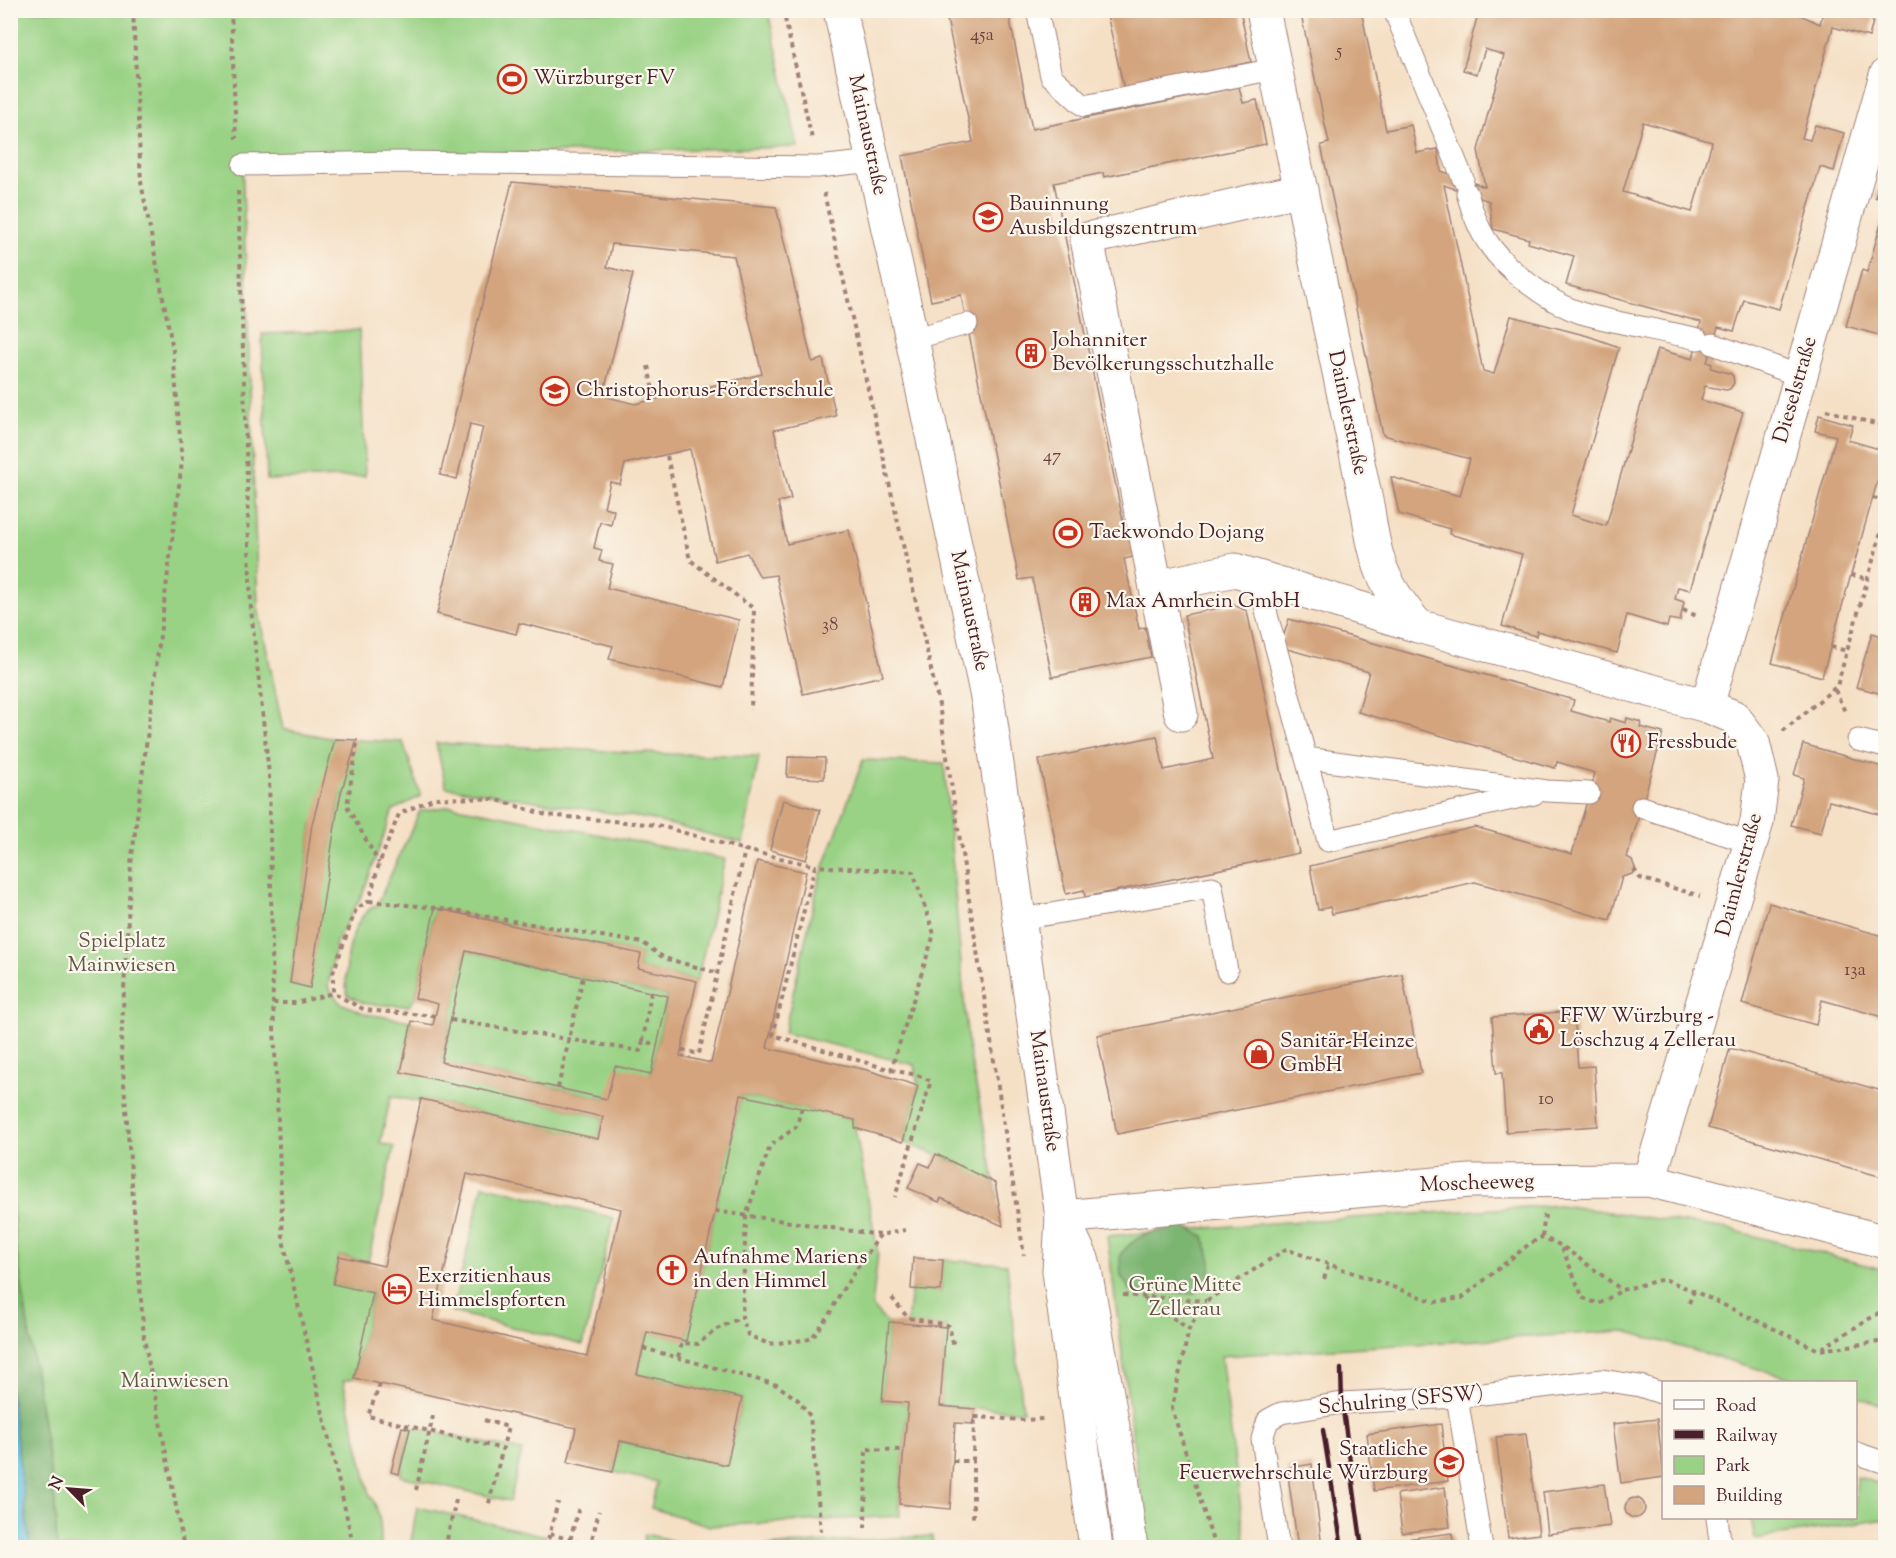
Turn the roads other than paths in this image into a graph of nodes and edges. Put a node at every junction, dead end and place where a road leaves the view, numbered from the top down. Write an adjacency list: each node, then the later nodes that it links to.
1 (840, 10): 7 (street, Mainaustraße)
2 (1037, 10): 5 (lane)
3 (1263, 10): 5 (street, Daimlerstraße)
4 (1394, 10): 12 (lane)
5 (1275, 69): 9 (street, Daimlerstraße)
6 (1886, 75): 12 (street, Dieselstraße)
7 (873, 161): 8 (lane); 11 (street, Mainaustraße)
8 (243, 165)
9 (1301, 190): 14 (street); 15 (street, Daimlerstraße)
10 (967, 324): 11 (lane)
11 (912, 339): 25 (street, Mainaustraße)
12 (1797, 388): 16 (street, Dieselstraße)
13 (1262, 578): 14 (street, Daimlerstraße); 15 (street, Daimlerstraße); 20 (lane)
14 (1156, 586): 17 (street)
15 (1418, 626): 16 (street, Daimlerstraße)
16 (1707, 705): 24 (street, Daimlerstraße)
17 (1181, 714)
18 (1858, 740): 19 (lane)
19 (1886, 747)
20 (1306, 758): 21 (lane); 21 (lane)
21 (1547, 791): 22 (lane)
22 (1589, 793)
23 (1642, 807): 24 (lane)
24 (1751, 843): 27 (street, Daimlerstraße)
25 (1020, 919): 26 (lane); 28 (street, Mainaustraße)
26 (1227, 971)
27 (1649, 1180): 28 (street, Moscheeweg); 29 (street, Moscheeweg)
28 (1062, 1217): 35 (street, Mainaustraße); 36 (street, Mainaustraße)
29 (1886, 1242)
30 (1662, 1393): 31 (lane, Schulring (SFSW))
31 (1457, 1397): 37 (lane, Schulring (SFSW)); 38 (lane)
32 (1857, 1453): 33 (lane)
33 (1886, 1462)
34 (1717, 1519): 39 (lane)
35 (1096, 1548)
36 (1131, 1548)
37 (1279, 1548)
38 (1482, 1548)
39 (1721, 1548)

